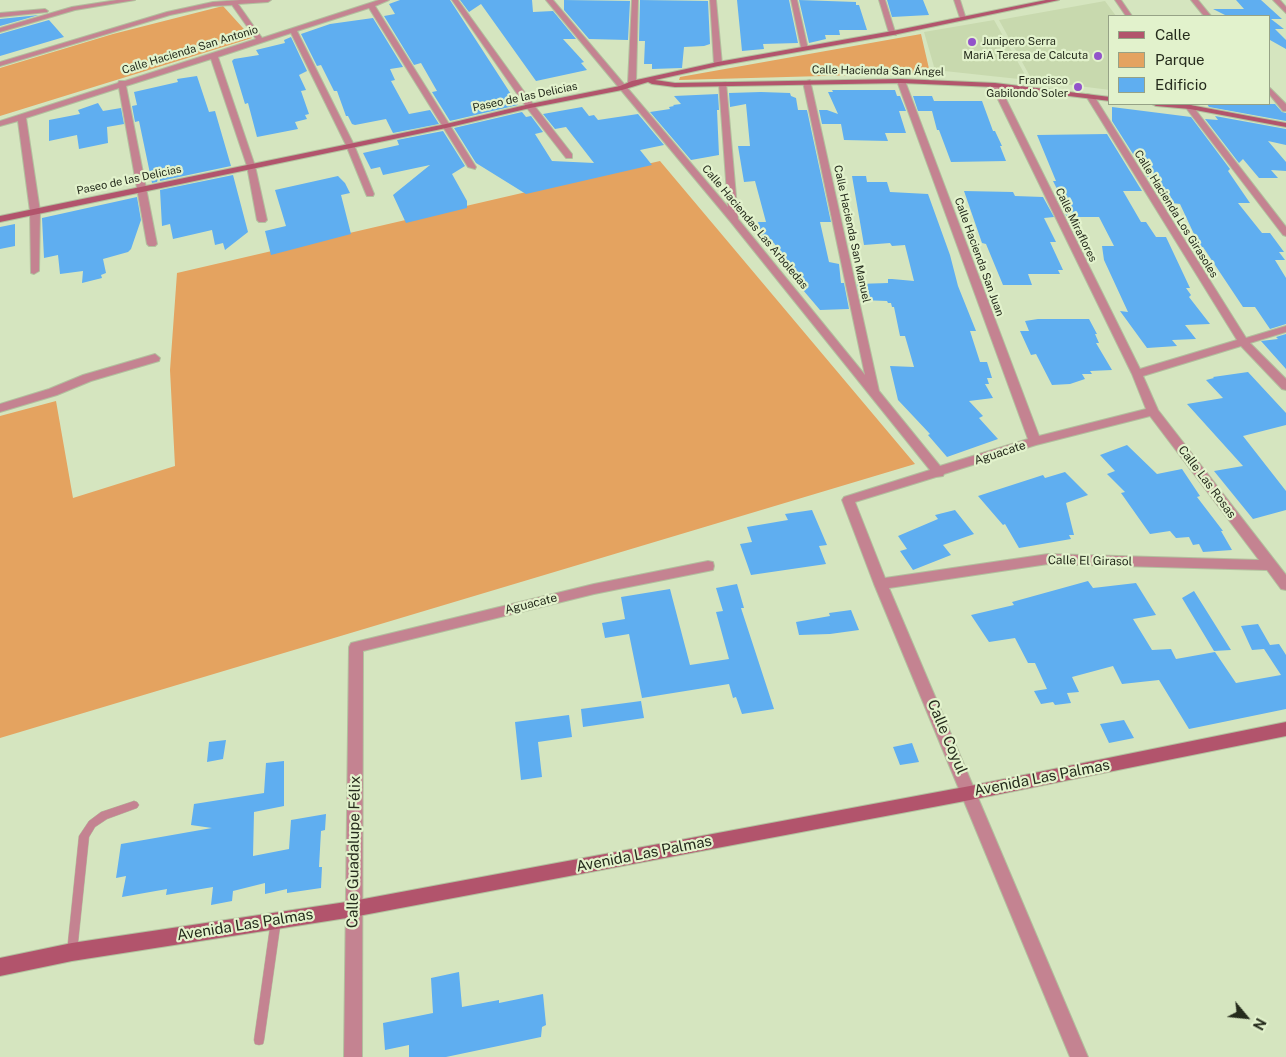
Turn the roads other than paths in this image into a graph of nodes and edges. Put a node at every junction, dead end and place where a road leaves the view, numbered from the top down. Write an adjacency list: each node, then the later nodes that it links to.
1 (132, 0): 19 (street)
2 (268, 0): 17 (street)
3 (386, 0): 18 (street, Calle Hacienda San Antonio)
4 (455, 0): 46 (street)
5 (549, 0): 21 (street, Calle Haciendas Las Arboledas)
6 (561, 0): 21 (street)
7 (635, 0): 38 (street)
8 (713, 0): 33 (street)
9 (794, 0): 30 (street)
10 (882, 0): 28 (street)
11 (957, 0): 25 (street)
12 (1056, 0): 16 (street, Paseo de las Delicias)
13 (1118, 0): 23 (street)
14 (1194, 0): 24 (street)
15 (1276, 0): 20 (street)
16 (1039, 1): 25 (street, Paseo de las Delicias)
17 (234, 3): 29 (street); 32 (street)
18 (371, 5): 26 (street, Calle Hacienda San Antonio); 52 (street)
19 (74, 8): 22 (street); 27 (street)
20 (1286, 11)
21 (559, 13): 41 (street, Calle Haciendas Las Arboledas)
22 (0, 15)
23 (1128, 15)
24 (1207, 15)
25 (964, 18): 28 (street, Paseo de las Delicias)
26 (293, 29): 29 (street, Calle Hacienda San Antonio); 53 (street)
27 (0, 30)
28 (893, 33): 30 (street, Paseo de las Delicias)
29 (260, 40): 31 (street, Calle Hacienda San Antonio)
30 (804, 47): 33 (street, Paseo de las Delicias)
31 (213, 54): 37 (street, Calle Hacienda San Antonio); 55 (street)
32 (0, 64)
33 (718, 64): 34 (street, Paseo de las Delicias)
34 (645, 81): 38 (street, Paseo de las Delicias); 39 (street, Calle Hacienda San Ángel)
35 (901, 81): 36 (street, Calle Hacienda San Ángel); 40 (street, Calle Hacienda San Ángel); 74 (street, Calle Hacienda San Juan)
36 (807, 82): 39 (street, Calle Hacienda San Ángel); 71 (street, Calle Hacienda San Manuel)
37 (122, 83): 49 (street, Calle Hacienda San Antonio); 57 (street)
38 (632, 83): 41 (street, Paseo de las Delicias)
39 (724, 84): 61 (street)
40 (995, 85): 43 (street, Calle Hacienda San Ángel); 69 (street, Calle Miraflores)
41 (622, 88): 46 (street, Paseo de las Delicias); 61 (street, Calle Haciendas Las Arboledas)
42 (1271, 91): 48 (street)
43 (1090, 96): 44 (street, Calle Hacienda San Ángel); 67 (street, Calle Hacienda Los Girasoles)
44 (1108, 98)
45 (1172, 105): 47 (street)
46 (530, 106): 52 (street, Paseo de las Delicias); 54 (street)
47 (1188, 106): 51 (street); 63 (street)
48 (1286, 109)
49 (22, 117): 50 (street, Calle Hacienda San Antonio); 59 (street)
50 (0, 124)
51 (1286, 125)
52 (446, 126): 53 (street, Paseo de las Delicias); 56 (street)
53 (350, 145): 55 (street, Paseo de las Delicias); 58 (street)
54 (569, 156)
55 (252, 166): 57 (street, Paseo de las Delicias); 62 (street)
56 (472, 167)
57 (142, 189): 59 (street, Paseo de las Delicias); 64 (street)
58 (370, 194)
59 (35, 211): 60 (street, Paseo de las Delicias); 65 (street)
60 (0, 219)
61 (733, 219): 71 (street, Calle Haciendas Las Arboledas)
62 (262, 220)
63 (1286, 233)
64 (152, 244)
65 (34, 270)
66 (1286, 329): 67 (street)
67 (1244, 343): 69 (street); 70 (street, Calle Hacienda Los Girasoles)
68 (155, 358): 72 (street)
69 (1137, 374): 73 (street, Calle Las Rosas)
70 (1286, 386)
71 (874, 391): 75 (street, Calle Haciendas Las Arboledas)
72 (0, 408)
73 (1152, 411): 74 (street, Aguacate); 77 (street, Calle Las Rosas)
74 (1034, 441): 75 (street, Aguacate)
75 (939, 473): 76 (street, Aguacate)
76 (848, 500): 79 (street, Calle Coyul)
77 (1270, 565): 79 (street, Calle El Girasol); 80 (street, Calle Las Rosas)
78 (708, 566): 81 (street, Aguacate)
79 (881, 584): 83 (street, Calle Coyul)
80 (1286, 585)
81 (356, 647): 85 (street, Calle Guadalupe Félix)
82 (1286, 729): 83 (street, Avenida Las Palmas)
83 (970, 793): 85 (street, Avenida Las Palmas); 91 (street, Calle Coyul)
84 (134, 805): 87 (lane)
85 (353, 909): 86 (street, Avenida Las Palmas); 90 (street, Calle Guadalupe Félix)
86 (276, 920): 87 (street, Avenida Las Palmas); 89 (lane)
87 (72, 952): 88 (street, Avenida Las Palmas)
88 (0, 967)
89 (259, 1040)
90 (353, 1057)
91 (1079, 1057)

